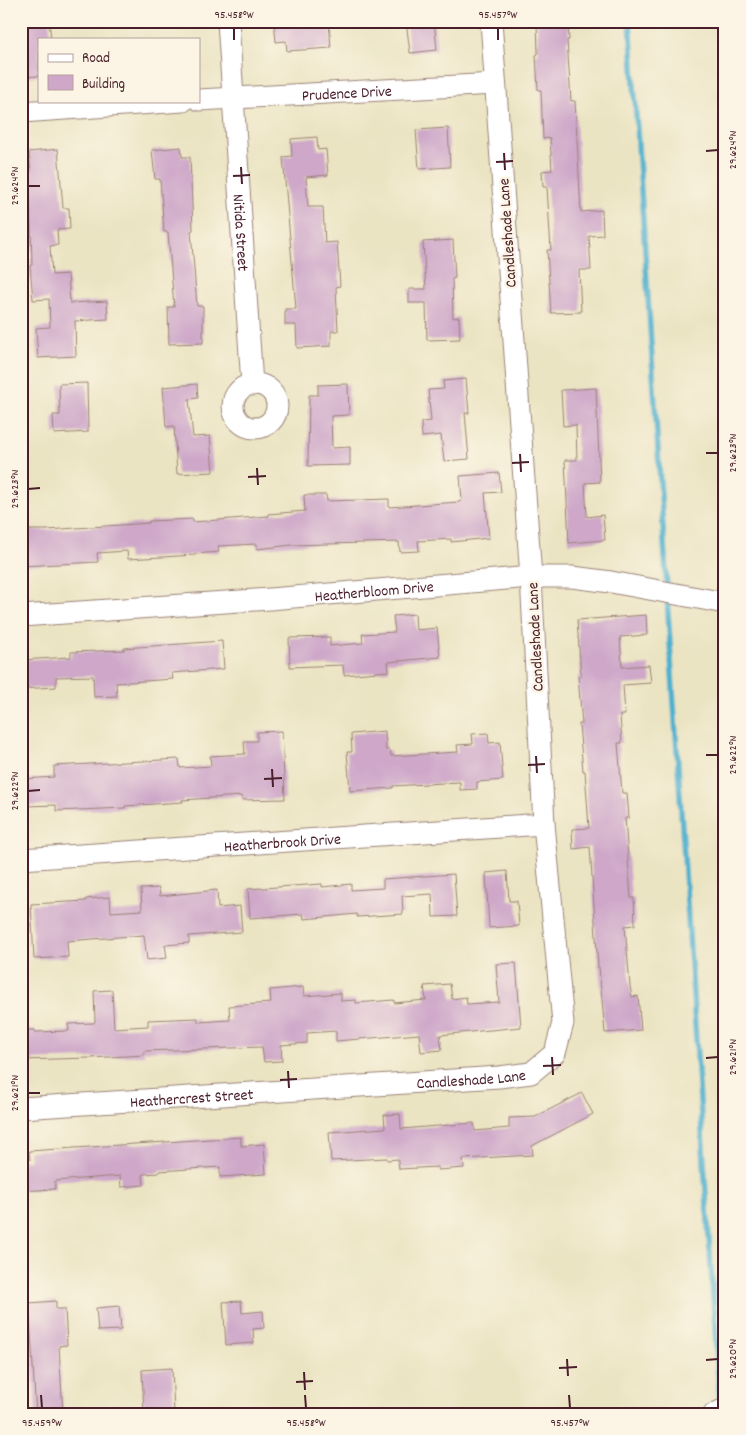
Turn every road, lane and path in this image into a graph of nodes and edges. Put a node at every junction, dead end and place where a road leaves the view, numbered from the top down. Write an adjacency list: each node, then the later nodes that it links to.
1 (228, 21): 4 (street, Nitida Street)
2 (491, 21): 3 (street, Candleshade Lane)
3 (495, 84): 4 (street, Prudence Drive); 9 (street, Candleshade Lane)
4 (232, 98): 5 (street, Prudence Drive); 8 (street, Nitida Street)
5 (200, 100)
6 (168, 102): 7 (street)
7 (21, 112)
8 (252, 385)
9 (531, 577): 10 (street, Heatherbloom Drive); 11 (street, Heatherbloom Drive); 12 (street, Candleshade Lane)
10 (725, 602)
11 (21, 616)
12 (544, 824): 13 (street, Heatherbrook Drive); 14 (street, Candleshade Lane)
13 (21, 859)
14 (364, 1086): 15 (street, Heathercrest Street)
15 (21, 1108)
16 (725, 1409): 17 (street)
17 (714, 1414)

